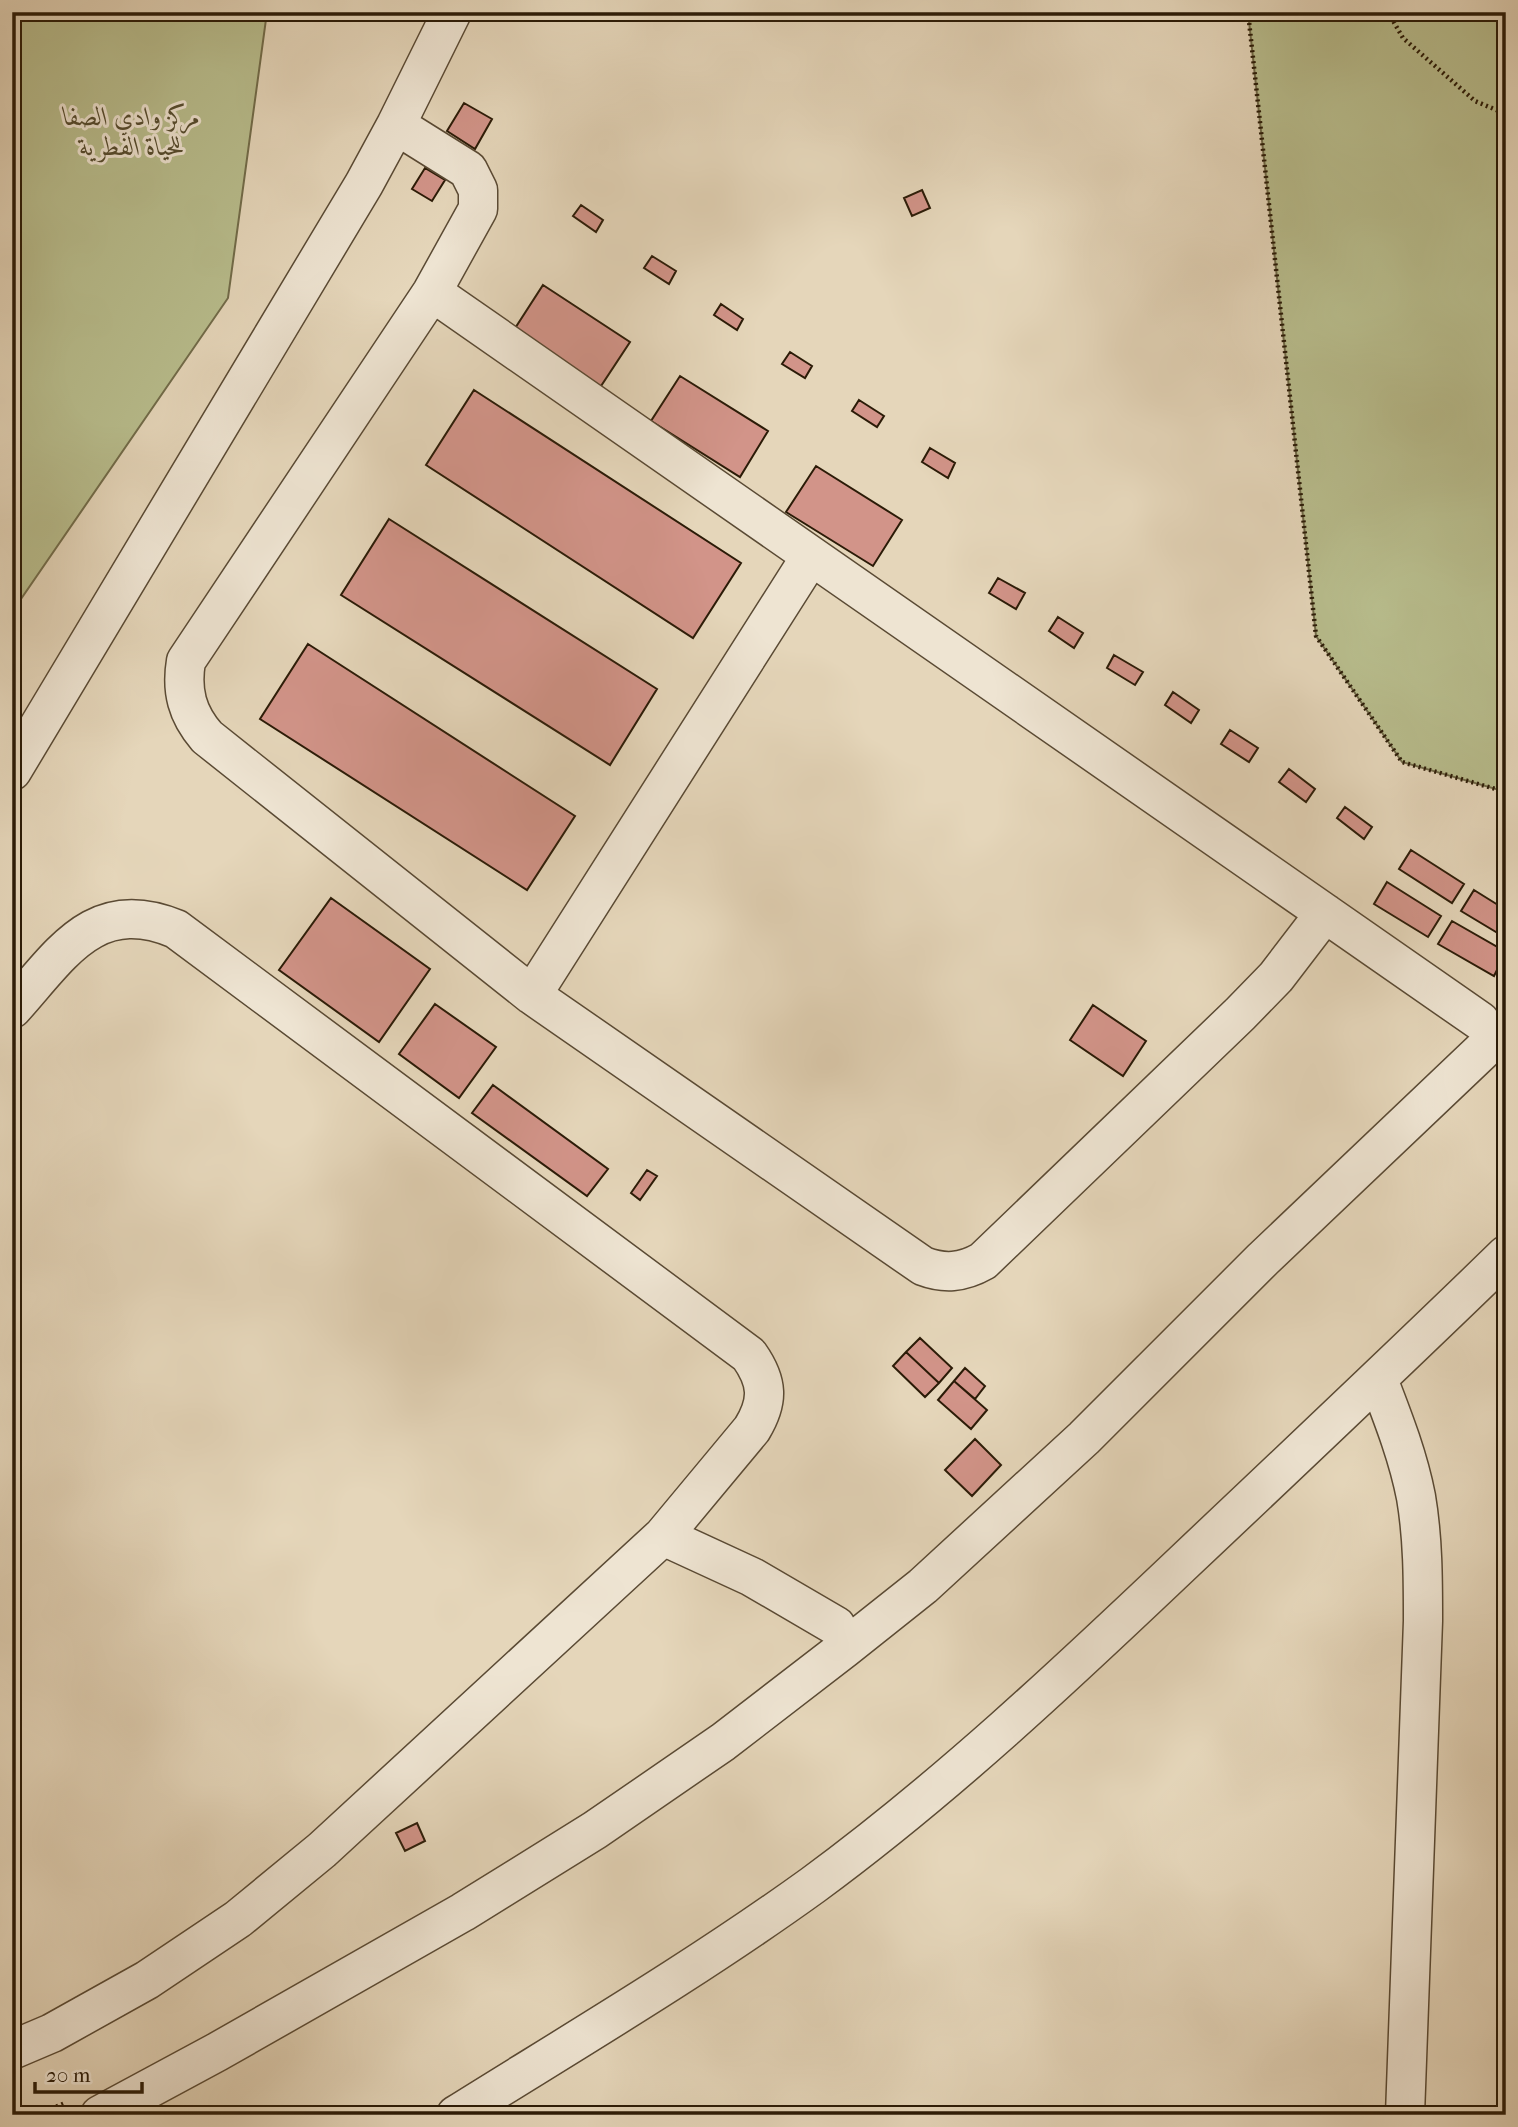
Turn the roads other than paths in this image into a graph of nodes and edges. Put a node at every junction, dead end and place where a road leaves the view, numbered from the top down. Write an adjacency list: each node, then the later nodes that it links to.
1 (452, 12): 2 (street)
2 (396, 125): 3 (street); 5 (street)
3 (432, 292): 4 (street); 7 (street)
4 (811, 556): 6 (street); 7 (street)
5 (12, 771)
6 (1325, 913): 7 (street); 9 (street)
7 (532, 995)
8 (12, 1009): 12 (street)
9 (1493, 1024): 15 (street)
10 (1506, 1255): 11 (street)
11 (1378, 1379): 16 (street); 17 (street)
12 (663, 1536): 13 (street); 14 (street)
13 (836, 1626)
14 (12, 2050)
15 (100, 2115)
16 (456, 2115)
17 (1405, 2115)

